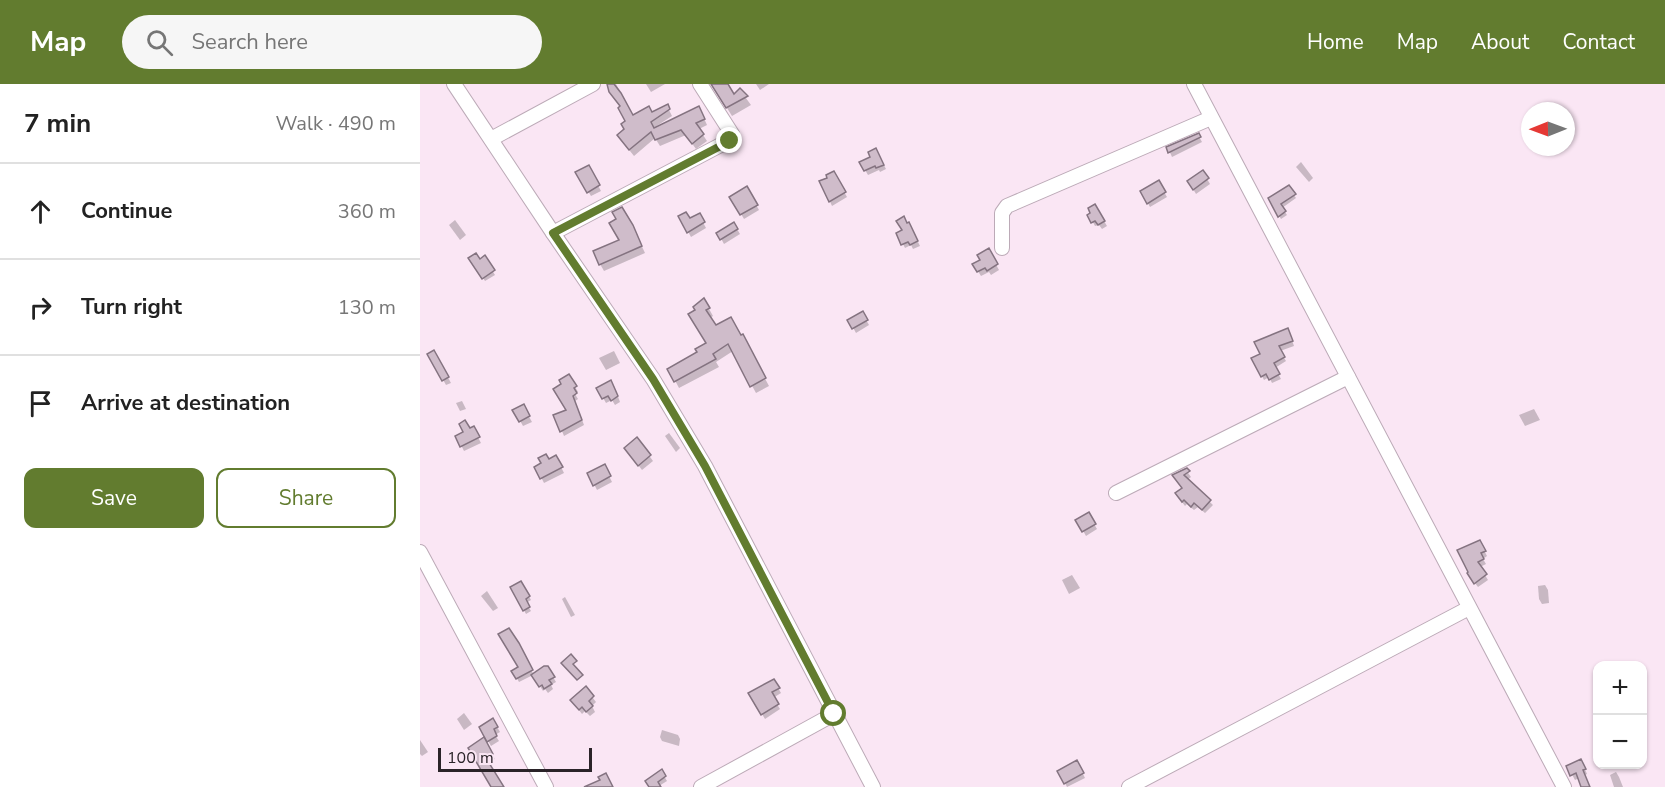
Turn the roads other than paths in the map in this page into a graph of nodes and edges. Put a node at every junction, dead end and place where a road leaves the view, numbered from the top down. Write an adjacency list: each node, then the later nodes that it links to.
1 (454, 84): 6 (street)
2 (593, 84): 6 (street)
3 (700, 84): 7 (street)
4 (1194, 84): 5 (street)
5 (1212, 118): 8 (street); 9 (street)
6 (491, 140): 7 (street)
7 (553, 233): 13 (street)
8 (1002, 248)
9 (1348, 377): 10 (street); 12 (street)
10 (1116, 493)
11 (420, 552): 14 (street)
12 (1469, 608): 17 (street); 18 (street)
13 (834, 714): 15 (street); 16 (street)
14 (546, 787)
15 (700, 787)
16 (873, 787)
17 (1129, 787)
18 (1564, 787)

